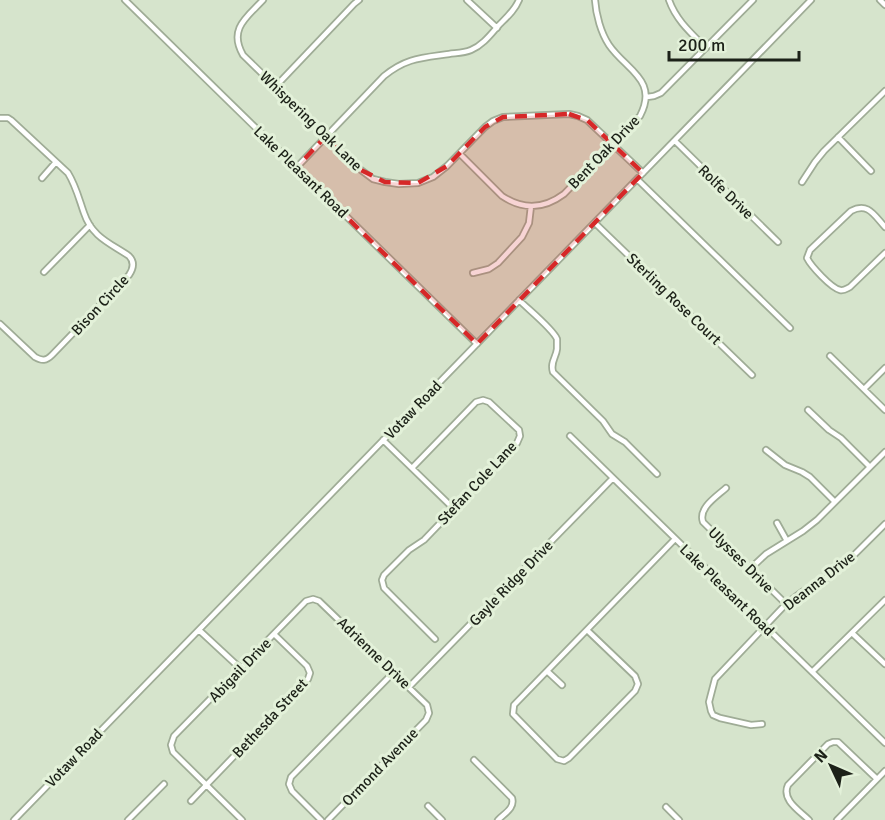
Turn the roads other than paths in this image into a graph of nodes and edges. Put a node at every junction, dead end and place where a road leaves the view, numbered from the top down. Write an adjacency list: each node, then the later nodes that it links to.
1 (125, 0): 26 (street, Lake Pleasant Road)
2 (263, 0): 14 (street, Whispering Oak Lane)
3 (359, 0): 14 (street)
4 (467, 0): 12 (street)
5 (519, 0): 12 (street)
6 (595, 0): 17 (street, Bent Oak Drive)
7 (669, 0): 13 (street)
8 (753, 0): 13 (street)
9 (811, 0): 22 (street, Votaw Road)
10 (880, 0): 11 (street)
11 (885, 5)
12 (497, 28): 20 (street)
13 (706, 48): 17 (street)
14 (276, 86): 20 (street, Whispering Oak Lane)
15 (885, 91): 16 (street)
16 (880, 95): 18 (street); 21 (street)
17 (647, 97): 23 (street, Bent Oak Drive)
18 (885, 100)
19 (0, 118): 25 (street, Bison Circle)
20 (326, 136): 24 (street, Whispering Oak Lane); 26 (street)
21 (838, 137): 27 (street); 31 (street)
22 (675, 141): 28 (street, Votaw Road); 36 (street, Rolfe Drive)
23 (613, 144): 24 (street, Whispering Oak Lane); 28 (street, Whispering Oak Lane); 32 (street, Bent Oak Drive)
24 (460, 154): 32 (street)
25 (56, 162): 29 (street); 34 (street, Bison Circle)
26 (296, 168): 43 (street, Lake Pleasant Road)
27 (871, 171)
28 (643, 173): 30 (street, Votaw Road)
29 (42, 178)
30 (637, 179): 33 (street, Votaw Road); 42 (street)
31 (802, 182)
32 (531, 206): 39 (street)
33 (595, 223): 40 (street, Votaw Road); 46 (street, Sterling Rose Court)
34 (90, 225): 38 (street); 41 (street, Bison Circle)
35 (885, 226): 37 (street)
36 (778, 242)
37 (885, 252)
38 (44, 272)
39 (473, 273)
40 (519, 300): 43 (street, Votaw Road); 56 (street)
41 (0, 324)
42 (790, 328)
43 (477, 344): 51 (street, Votaw Road)
44 (830, 356): 47 (street)
45 (885, 368): 47 (street)
46 (752, 375)
47 (864, 389): 49 (street)
48 (808, 410): 54 (street)
49 (885, 410)
50 (570, 436): 57 (street, Lake Pleasant Road)
51 (383, 440): 55 (street); 70 (street, Votaw Road)
52 (766, 450): 59 (street)
53 (885, 452): 54 (street)
54 (870, 467): 59 (street)
55 (412, 468): 60 (street); 60 (street, Stefan Cole Lane)
56 (657, 474)
57 (613, 478): 63 (street, Lake Pleasant Road); 81 (street, Gayle Ridge Drive)
58 (726, 488): 65 (street, Ulysses Drive)
59 (835, 502): 64 (street)
60 (453, 508): 74 (street, Stefan Cole Lane)
61 (777, 523): 64 (street)
62 (885, 525): 68 (street, Deanna Drive)
63 (675, 539): 69 (street, Lake Pleasant Road); 71 (street)
64 (787, 541): 65 (street)
65 (750, 569): 68 (street, Ulysses Drive)
66 (313, 599): 73 (street, Abigail Drive); 78 (street, Adrienne Drive)
67 (885, 600): 72 (street)
68 (786, 604): 69 (street, Deanna Drive)
69 (765, 627): 79 (street, Lake Pleasant Road); 83 (street, Deanna Drive)
70 (199, 630): 76 (street); 93 (street, Votaw Road)
71 (586, 630): 77 (street); 77 (street)
72 (852, 633): 75 (street); 79 (street)
73 (274, 634): 76 (street, Abigail Drive); 89 (street, Bethesda Street)
74 (435, 639)
75 (885, 664)
76 (241, 669): 89 (street, Abigail Drive)
77 (547, 671): 80 (street)
78 (394, 672): 81 (street, Adrienne Drive); 96 (street)
79 (812, 672): 84 (street, Lake Pleasant Road)
80 (562, 685)
81 (409, 687): 82 (street, Adrienne Drive)
82 (429, 713): 97 (street, Ormond Avenue)
83 (762, 724)
84 (885, 743)
85 (474, 760): 99 (street)
86 (885, 771): 87 (street)
87 (877, 779): 101 (street); 102 (street)
88 (164, 784): 94 (street)
89 (206, 785): 90 (street, Bethesda Street); 95 (street)
90 (190, 801)
91 (428, 806): 98 (street)
92 (666, 807): 100 (street)
93 (14, 820)
94 (128, 820)
95 (242, 820)
96 (321, 820)
97 (328, 820)
98 (442, 820)
99 (498, 820)
100 (679, 820)
101 (809, 820)
102 (837, 820)

